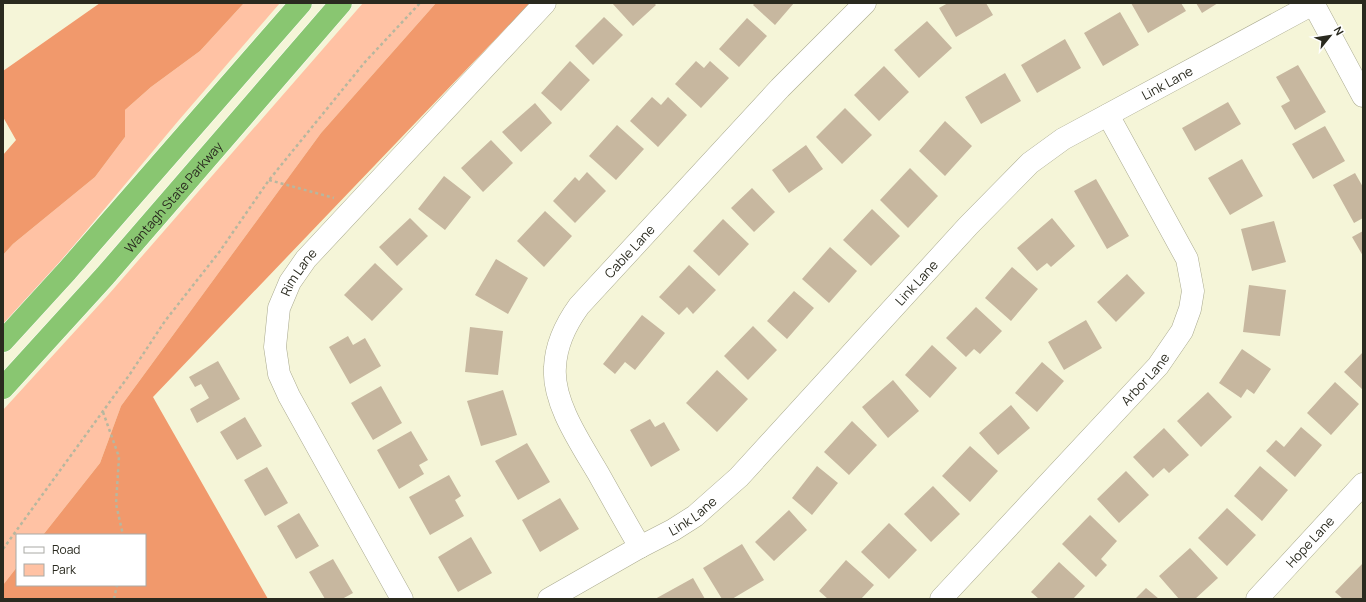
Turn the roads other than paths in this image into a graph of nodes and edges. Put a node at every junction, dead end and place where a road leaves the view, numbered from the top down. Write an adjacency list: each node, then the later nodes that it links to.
1 (301, 3): 8 (highway)
2 (341, 3): 9 (highway, Wantagh State Parkway)
3 (545, 3): 12 (street, Rim Lane)
4 (865, 3): 11 (street, Cable Lane)
5 (1313, 3): 6 (street); 7 (street, Link Lane)
6 (1363, 96)
7 (1108, 114): 11 (street, Link Lane); 14 (street, Arbor Lane)
8 (3, 341)
9 (3, 388)
10 (1363, 484): 15 (street, Hope Lane)
11 (640, 548): 13 (street, Link Lane)
12 (402, 599)
13 (549, 599)
14 (941, 599)
15 (1257, 599)

